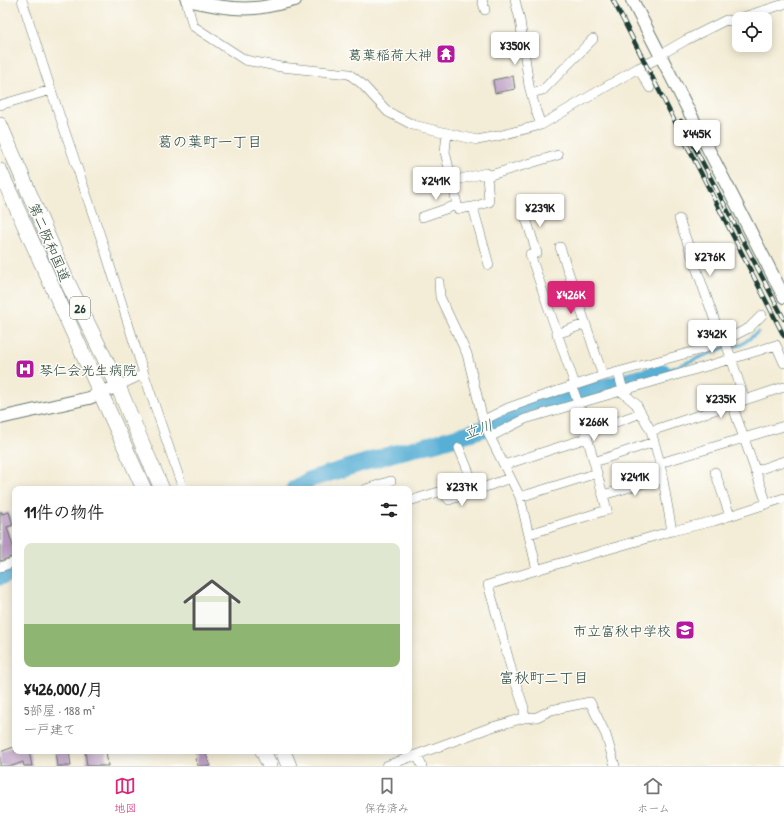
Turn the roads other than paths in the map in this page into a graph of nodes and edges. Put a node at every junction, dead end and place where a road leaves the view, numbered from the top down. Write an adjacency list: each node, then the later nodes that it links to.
1 (22, 0): 14 (street)
2 (187, 0): 7 (street); 19 (street)
3 (295, 0): 7 (street)
4 (482, 0): 9 (street)
5 (515, 0): 15 (street)
6 (632, 0): 11 (street)
7 (207, 2)
8 (784, 4): 11 (street)
9 (485, 10)
10 (593, 39): 15 (street)
11 (660, 55): 12 (street); 32 (street)
12 (638, 68): 13 (street); 18 (street)
13 (650, 88)
14 (51, 90): 16 (street); 40 (street)
15 (531, 93): 18 (street)
16 (0, 105)
17 (0, 125): 42 (highway, 第二阪和国道 / 26)
18 (541, 125): 19 (street)
19 (447, 133): 23 (street)
20 (558, 155): 22 (street)
21 (0, 171): 46 (highway, 第二阪和国道 / 26)
22 (487, 176): 23 (street); 25 (street)
23 (452, 181): 24 (street)
24 (457, 205): 25 (street); 27 (street)
25 (473, 207): 30 (street)
26 (523, 210): 35 (street)
27 (422, 217)
28 (679, 219): 36 (street)
29 (560, 247): 34 (street)
30 (489, 265)
31 (439, 282): 52 (street)
32 (784, 297)
33 (762, 315): 36 (street)
34 (586, 324): 35 (street); 41 (street)
35 (557, 334): 43 (street)
36 (724, 341): 37 (street); 39 (street)
37 (730, 356): 38 (street); 45 (street); 47 (street)
38 (784, 363)
39 (618, 373): 41 (street); 45 (street)
40 (144, 374): 42 (street); 72 (street)
41 (603, 376): 43 (street)
42 (118, 386): 46 (street); 71 (highway, 第二阪和国道 / 26)
43 (574, 386): 48 (street); 52 (street)
44 (784, 387): 47 (street)
45 (622, 389): 48 (street); 50 (street)
46 (100, 393): 51 (street); 70 (highway, 第二阪和国道 / 26)
47 (744, 400): 49 (street)
48 (577, 402): 55 (street); 56 (street)
49 (732, 404): 54 (street); 57 (street)
50 (641, 414): 54 (street); 56 (street)
51 (0, 418)
52 (484, 421): 55 (street)
53 (784, 426): 57 (street)
54 (651, 431): 58 (street)
55 (490, 435): 63 (street)
56 (587, 436): 61 (street); 63 (street)
57 (744, 438): 62 (street); 64 (street)
58 (654, 442): 61 (street); 62 (street)
59 (459, 448): 74 (street)
60 (784, 461): 64 (street)
61 (594, 462): 66 (street)
62 (660, 463): 68 (street)
63 (504, 465): 67 (street)
64 (755, 471): 79 (street)
65 (715, 472): 80 (street)
66 (597, 473): 75 (street); 76 (street)
67 (510, 478): 74 (street); 76 (street)
68 (662, 478): 75 (street); 81 (street)
69 (391, 481): 73 (street)
70 (143, 486)
71 (161, 486)
72 (182, 486)
73 (381, 486)
74 (476, 490): 78 (street)
75 (603, 495): 82 (street)
76 (520, 497): 82 (street)
77 (784, 498): 79 (street)
78 (412, 500)
79 (767, 504): 80 (street)
80 (730, 516): 81 (street)
81 (672, 531): 85 (street)
82 (529, 534): 85 (street)
83 (12, 563): 84 (street)
84 (0, 566)
85 (537, 570): 86 (street)
86 (524, 718): 89 (street); 94 (street)
87 (264, 754): 90 (highway)
88 (284, 754): 91 (highway)
89 (417, 755): 92 (street); 93 (street)
90 (270, 766)
91 (289, 766)
92 (386, 766)
93 (422, 766)
94 (615, 766)

